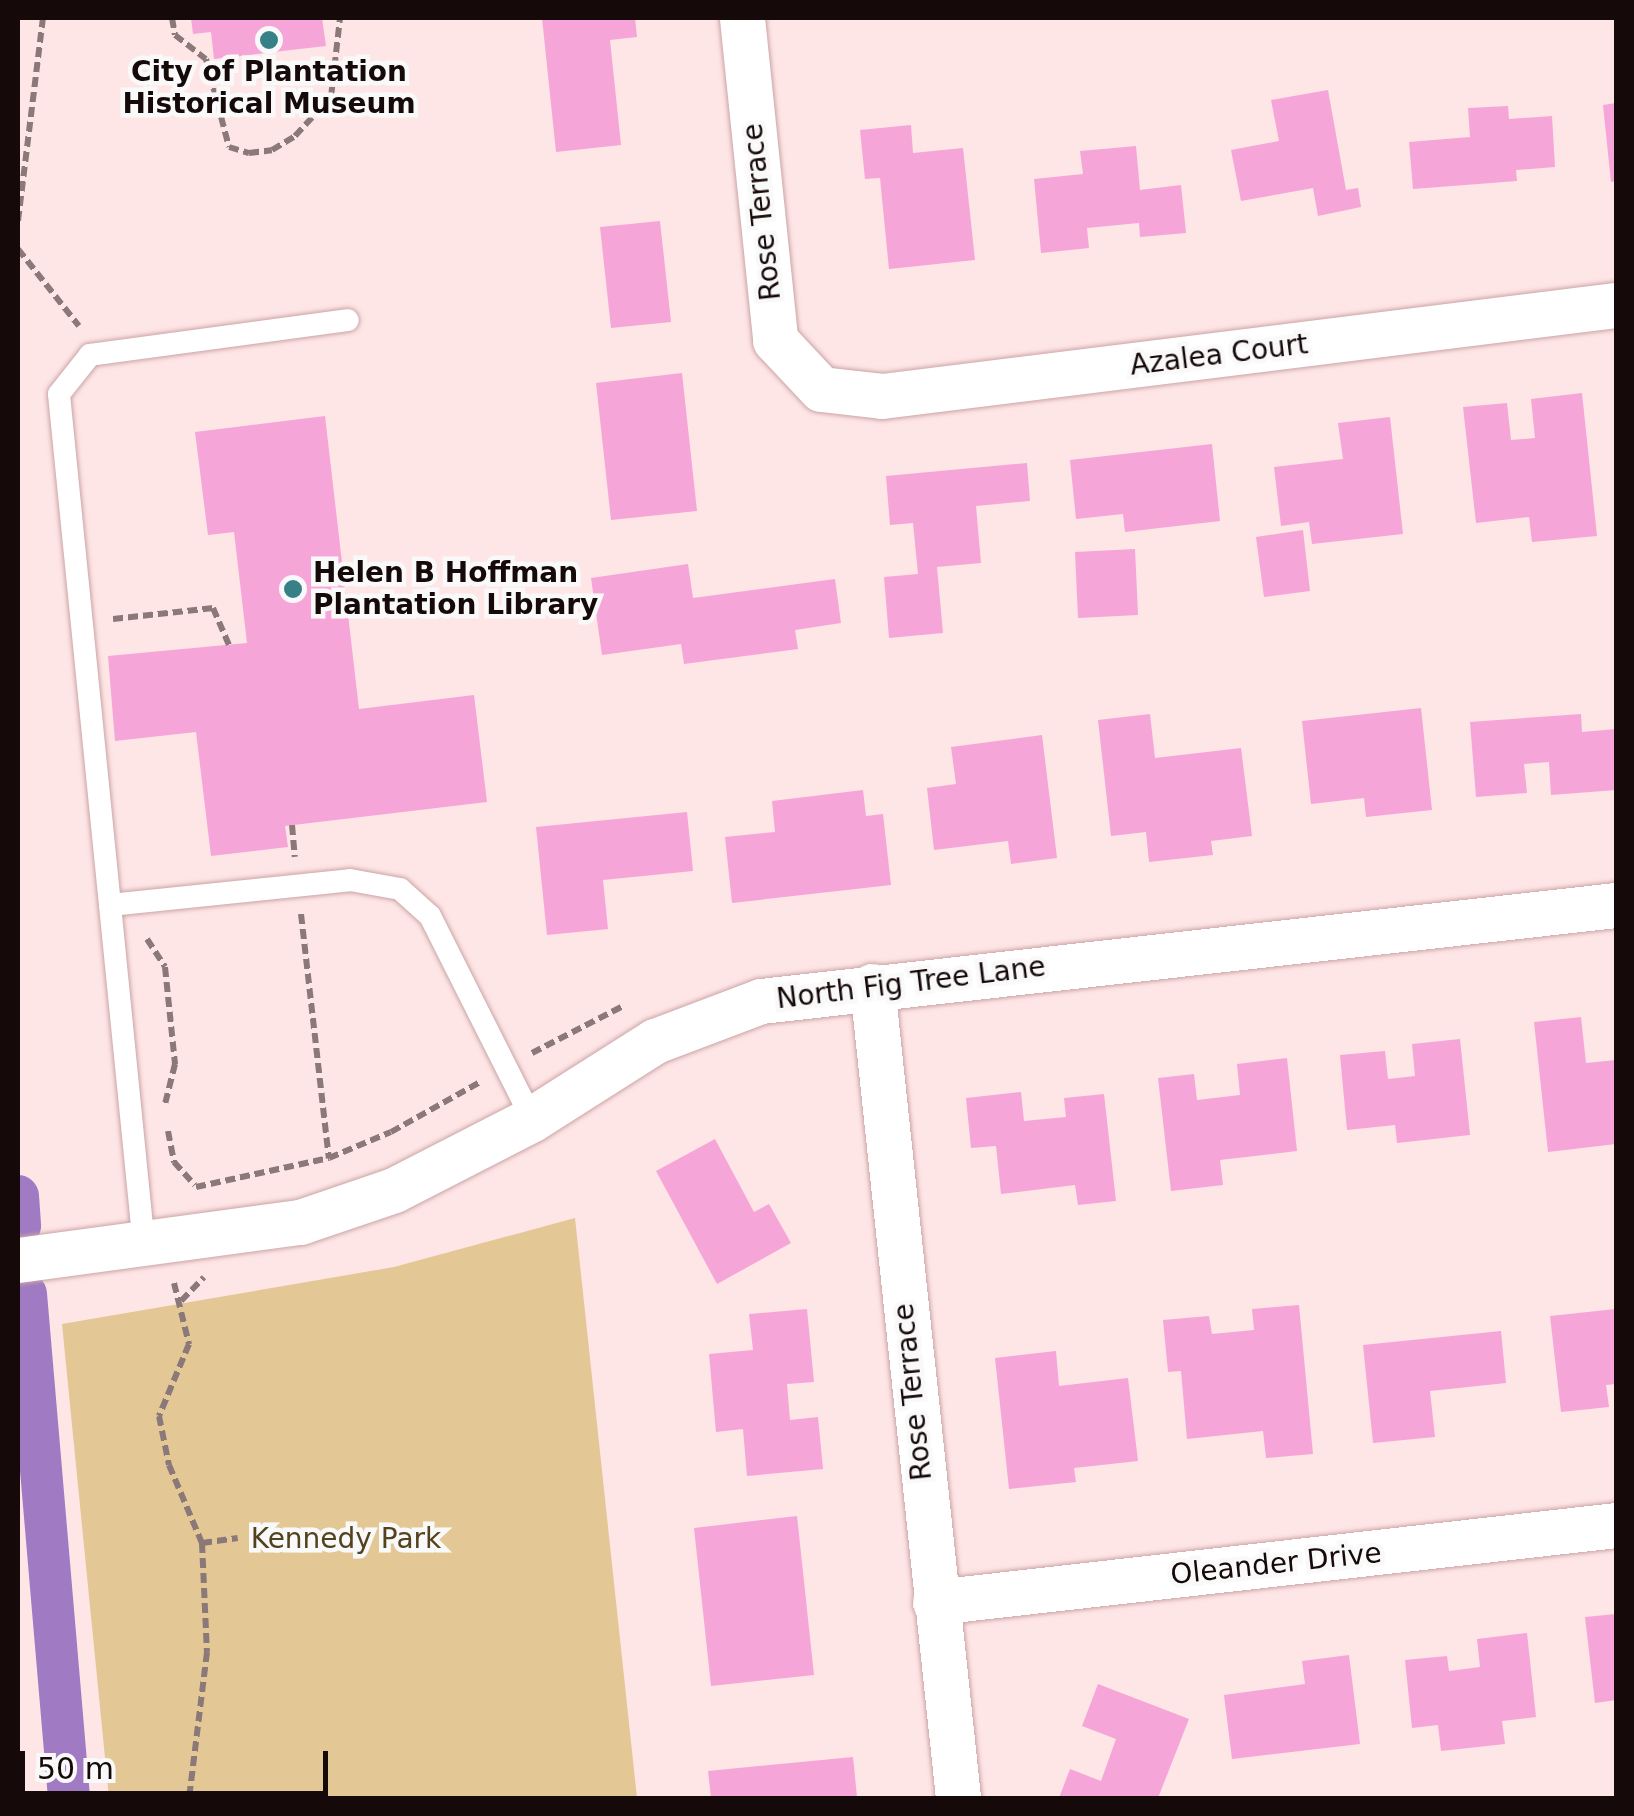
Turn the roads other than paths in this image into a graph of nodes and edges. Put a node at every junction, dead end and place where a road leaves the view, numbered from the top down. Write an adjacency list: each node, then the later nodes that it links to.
1 (742, 18): 4 (street, Rose Terrace)
2 (1616, 305): 4 (street, Azalea Court)
3 (348, 320): 6 (lane)
4 (821, 389)
5 (1616, 905): 7 (street, North Fig Tree Lane)
6 (110, 906): 8 (lane); 9 (lane)
7 (872, 986): 8 (street, North Fig Tree Lane); 12 (street, Rose Terrace)
8 (532, 1119): 9 (street, North Fig Tree Lane)
9 (152, 1246): 10 (street, North Fig Tree Lane)
10 (18, 1260)
11 (1616, 1525): 12 (street, Oleander Drive)
12 (935, 1602): 13 (street, Rose Terrace)
13 (958, 1798)

